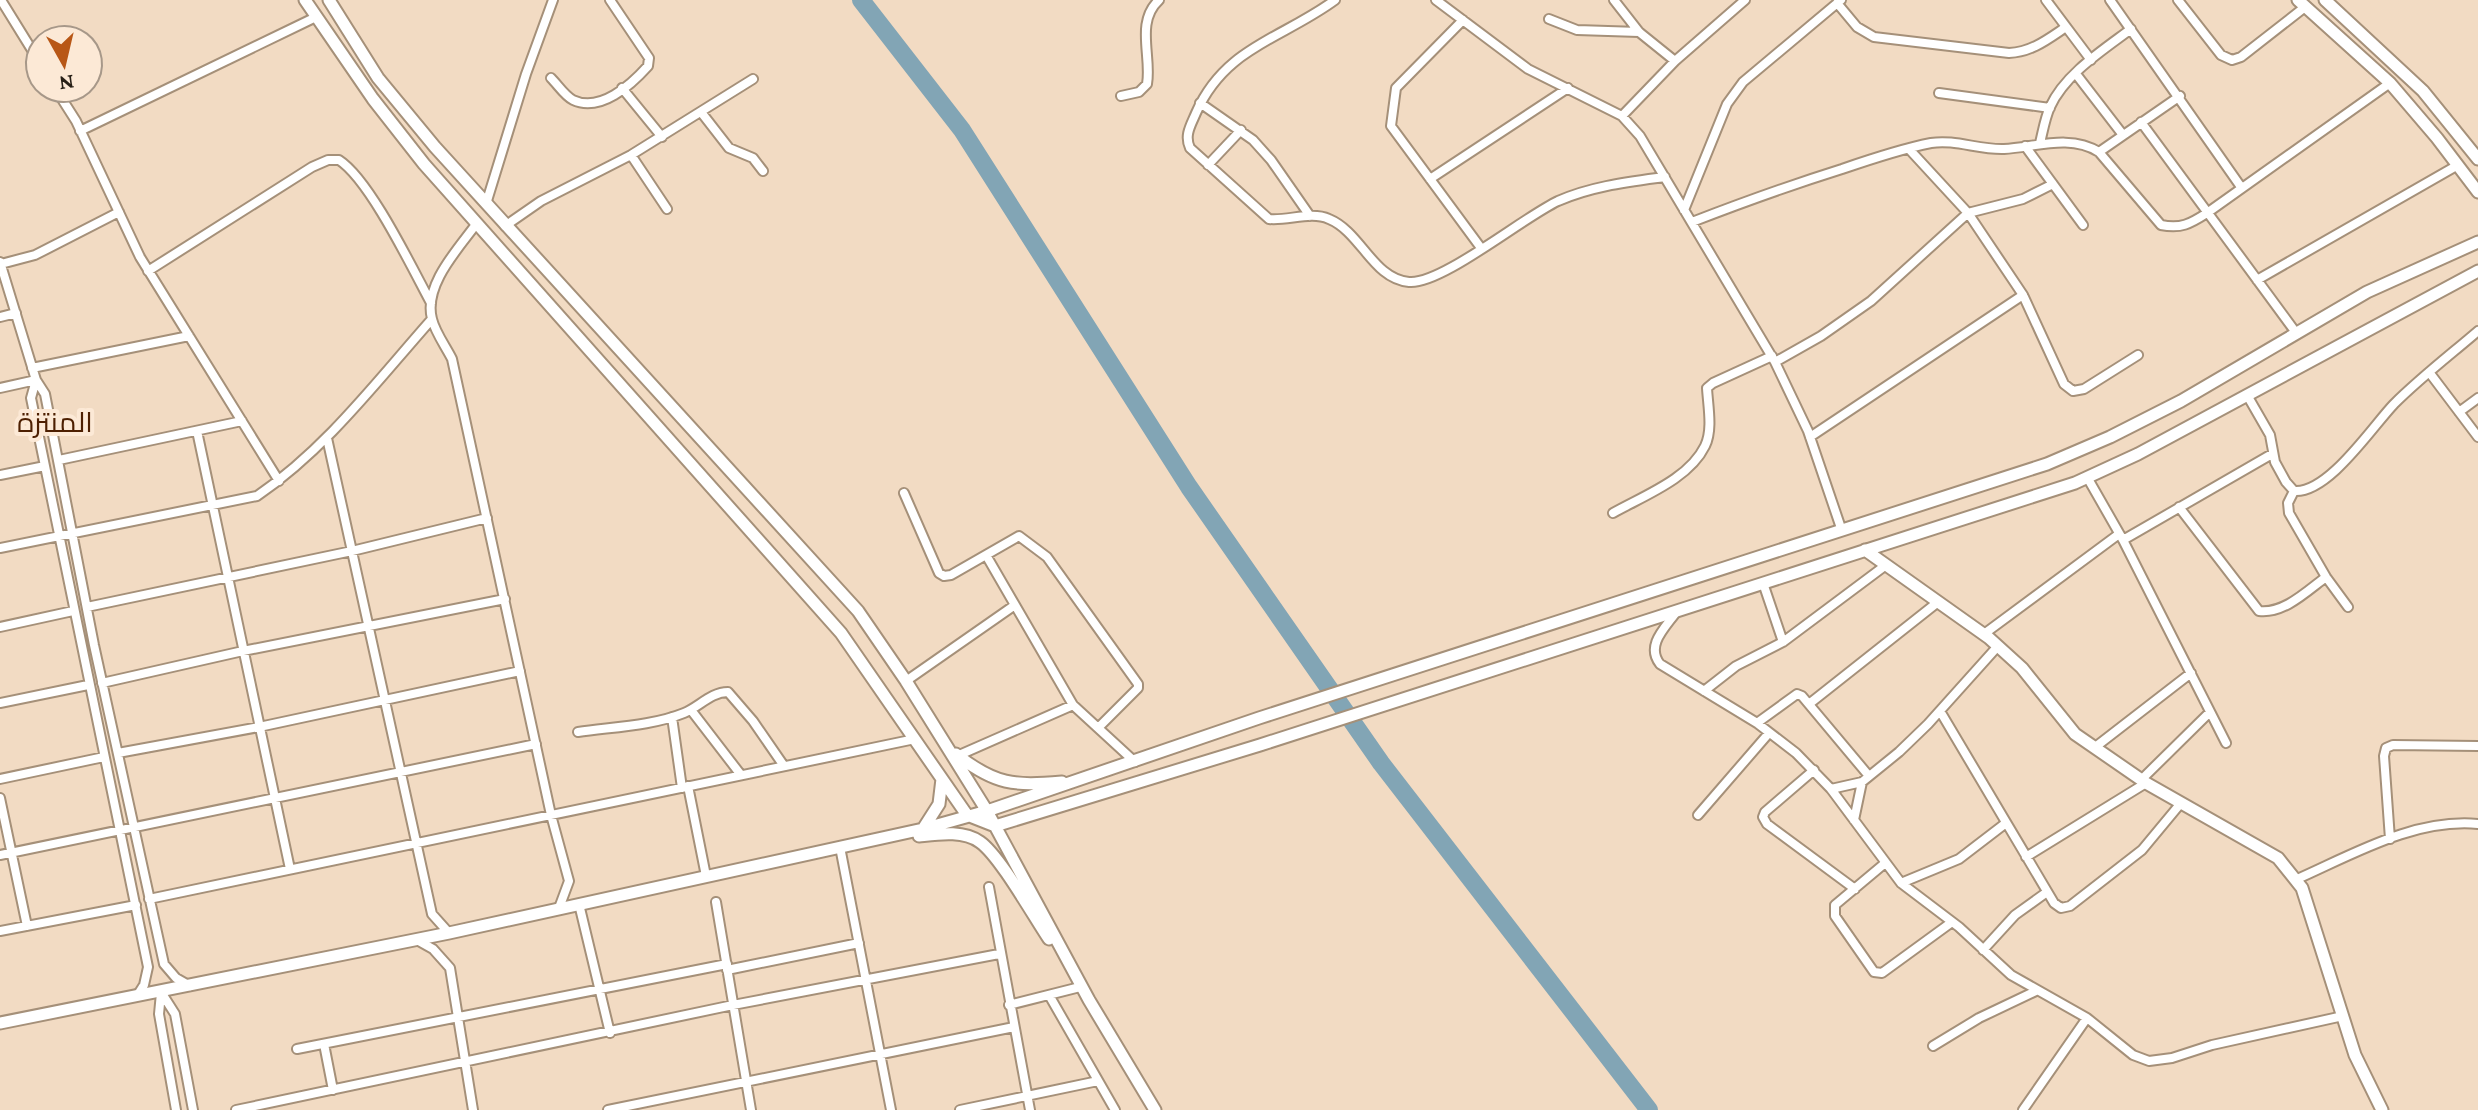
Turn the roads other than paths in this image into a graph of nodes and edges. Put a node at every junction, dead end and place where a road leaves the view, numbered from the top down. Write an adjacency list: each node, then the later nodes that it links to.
1 (1, 0): 23 (street)
2 (305, 0): 17 (street)
3 (329, 0): 59 (street)
4 (553, 0): 59 (street)
5 (610, 0): 30 (street)
6 (1159, 0): 33 (street)
7 (1335, 0): 35 (street)
8 (1436, 0): 19 (street)
9 (1614, 0): 22 (street)
10 (1745, 0): 25 (street)
11 (2046, 0): 20 (street)
12 (2110, 0): 21 (street)
13 (2178, 0): 16 (street)
14 (2325, 0): 50 (street)
15 (1839, 2): 20 (street); 61 (street)
16 (2302, 4): 29 (street)
17 (316, 17): 42 (street); 67 (street)
18 (1549, 19): 22 (street)
19 (1463, 20): 31 (street); 55 (street)
20 (2066, 27): 24 (street)
21 (2131, 29): 24 (street); 34 (street)
22 (1639, 32): 25 (street)
23 (24, 37)
24 (2091, 60): 26 (street)
25 (1675, 61): 39 (street)
26 (2076, 74): 37 (street); 43 (street)
27 (551, 78): 30 (street)
28 (753, 79): 38 (street)
29 (2390, 83): 52 (street); 57 (street)
30 (622, 88): 44 (street)
31 (1568, 88): 39 (street); 55 (street)
32 (1939, 93): 37 (street)
33 (1121, 96)
34 (2180, 96): 40 (street); 57 (street)
35 (1200, 103): 41 (street); 51 (street)
36 (64, 104): 42 (street)
37 (2050, 108): 45 (street)
38 (701, 112): 44 (street); 53 (street)
39 (1622, 116): 54 (street)
40 (2141, 122): 43 (street); 64 (street)
41 (1241, 130): 51 (street); 65 (street)
42 (80, 131): 62 (street)
43 (2123, 135): 48 (street)
44 (662, 137): 49 (street)
45 (2040, 143): 46 (street); 48 (street)
46 (2025, 146): 47 (street); 56 (street)
47 (1909, 149): 63 (street); 66 (street)
48 (2099, 152): 64 (street)
49 (631, 155): 60 (street); 69 (street)
50 (2478, 159)
51 (1208, 165): 65 (street)
52 (2458, 165): 58 (street); 75 (street)
53 (763, 171)
54 (1665, 177): 61 (street); 71 (street)
55 (1430, 179): 71 (street)
56 (2053, 184): 63 (street); 68 (street)
57 (2241, 187): 64 (street)
58 (2478, 192)
59 (486, 204): 69 (street)
60 (667, 209)
61 (1684, 210): 66 (street)
62 (119, 212): 72 (street); 73 (street)
63 (1968, 213): 76 (street); 85 (street)
64 (2207, 213): 75 (street)
65 (1310, 216): 71 (street)
66 (1692, 222): 85 (street)
67 (477, 223): 77 (street); 154 (street)
68 (2083, 225)
69 (505, 226): 137 (street)
70 (2478, 242): 82 (street)
71 (1481, 248)
72 (0, 263): 78 (street)
73 (148, 271): 77 (street); 83 (street)
74 (2478, 271): 90 (street)
75 (2257, 280): 82 (street)
76 (2023, 295): 84 (street); 95 (street)
77 (431, 303): 80 (street)
78 (16, 313): 79 (street); 86 (street)
79 (0, 317)
80 (432, 319): 97 (street); 109 (street)
81 (2478, 331): 87 (street)
82 (2297, 334): 110 (street)
83 (189, 336): 86 (street); 93 (street)
84 (2138, 355)
85 (1773, 359): 95 (street); 108 (street)
86 (32, 368): 88 (street)
87 (2429, 372): 92 (street); 104 (street)
88 (36, 380): 89 (street); 99 (street); 100 (street)
89 (0, 388)
90 (2247, 395): 98 (street); 102 (street)
91 (2478, 398): 92 (street)
92 (2459, 412): 96 (street)
93 (242, 421): 94 (street); 103 (street)
94 (197, 431): 99 (street); 106 (street)
95 (1810, 437): 110 (street)
96 (2478, 437)
97 (327, 438): 103 (street); 116 (street)
98 (2272, 454): 104 (street); 107 (street)
99 (59, 460): 111 (street)
100 (45, 466): 101 (street); 112 (street)
101 (0, 475)
102 (2087, 477): 113 (street); 115 (street)
103 (279, 481): 106 (street)
104 (2294, 491): 120 (street)
105 (904, 493): 117 (street)
106 (213, 505): 111 (street); 119 (street)
107 (2179, 507): 113 (street); 120 (street)
108 (1613, 513)
109 (487, 518): 116 (street); 122 (street)
110 (1842, 531): 162 (street)
111 (74, 533): 112 (street); 125 (street)
112 (58, 536): 114 (street); 128 (street)
113 (2121, 537): 131 (street); 136 (street)
114 (0, 548)
115 (1865, 550): 118 (street); 121 (street)
116 (352, 551): 119 (street); 130 (street)
117 (986, 555): 124 (street); 151 (street)
118 (1886, 565): 123 (street); 132 (street)
119 (228, 575): 125 (street); 134 (street)
120 (2326, 577): 126 (street)
121 (1763, 583): 127 (street); 132 (street)
122 (505, 599): 130 (street); 135 (street)
123 (1938, 602): 131 (street); 143 (street)
124 (1015, 605): 137 (street); 144 (street)
125 (87, 607): 138 (street)
126 (2348, 607)
127 (1678, 610): 140 (street); 184 (street)
128 (73, 611): 129 (street); 139 (street)
129 (0, 627)
130 (369, 628): 134 (street); 141 (street)
131 (1984, 634): 133 (street)
132 (1783, 642): 140 (street)
133 (1998, 646): 146 (street); 158 (street)
134 (243, 651): 138 (street); 150 (street)
135 (520, 671): 141 (street); 156 (street)
136 (2191, 673): 147 (street); 158 (street)
137 (906, 681): 159 (street)
138 (102, 683): 160 (street)
139 (88, 685): 142 (street); 161 (street)
140 (1704, 691): 149 (street)
141 (384, 700): 150 (street); 164 (street)
142 (0, 703)
143 (1809, 704): 149 (street); 169 (street)
144 (1073, 705): 151 (street); 159 (street)
145 (691, 710): 148 (street); 163 (street); 166 (street)
146 (1940, 711): 169 (street); 182 (street)
147 (2210, 712): 155 (street); 171 (street)
148 (672, 717): 152 (street); 172 (street)
149 (1757, 723): 153 (street)
150 (259, 727): 160 (street); 175 (street)
151 (1098, 728): 162 (street)
152 (578, 732)
153 (1769, 733): 165 (street); 180 (street)
154 (915, 739): 163 (street); 167 (street)
155 (2226, 743)
156 (536, 744): 164 (street); 178 (street)
157 (2478, 746): 188 (street)
158 (2094, 748): 171 (street)
159 (953, 752): 170 (street); 177 (street)
160 (118, 753): 185 (street)
161 (104, 757): 168 (street); 187 (street)
162 (1135, 762): 170 (street)
163 (784, 766): 166 (street)
164 (399, 770): 175 (street); 190 (street)
165 (1814, 770): 173 (street); 201 (street)
166 (741, 775): 172 (street)
167 (942, 778): 179 (street); 186 (street)
168 (0, 779)
169 (1866, 779): 173 (street); 181 (street)
170 (1083, 780): 177 (street)
171 (2143, 781): 176 (street); 194 (street)
172 (685, 787): 178 (street); 197 (street)
173 (1831, 789): 181 (street)
174 (0, 798): 192 (street)
175 (274, 798): 185 (street); 196 (street)
176 (2181, 803): 198 (street); 202 (street)
177 (987, 811): 179 (street); 184 (street)
178 (551, 815): 190 (street); 207 (street)
179 (967, 815): 184 (street); 186 (street)
180 (1698, 815)
181 (1854, 820): 195 (street)
182 (2006, 823): 194 (street); 199 (street)
183 (2478, 824): 188 (street)
184 (995, 826): 225 (street)
185 (134, 827): 187 (street); 203 (street)
186 (923, 829): 189 (street)
187 (120, 830): 192 (street); 206 (street)
188 (2390, 839): 198 (street)
189 (866, 841): 191 (street); 219 (street)
190 (415, 843): 196 (street); 211 (street)
191 (840, 847): 197 (street); 213 (street)
192 (11, 852): 193 (street); 209 (street)
193 (0, 855)
194 (2026, 857): 202 (street)
195 (1884, 864): 199 (street); 201 (street)
196 (290, 869): 203 (street)
197 (706, 876): 205 (street)
198 (2295, 880): 228 (street)
199 (1901, 883): 208 (street)
200 (989, 887): 215 (street)
201 (1855, 889): 208 (street)
202 (2047, 892): 214 (street)
203 (149, 899): 218 (street)
204 (716, 902): 216 (street)
205 (579, 904): 207 (street); 220 (street)
206 (136, 905): 209 (street); 224 (street)
207 (559, 908): 211 (street)
208 (1952, 922): 214 (street)
209 (27, 926): 210 (street)
210 (0, 931)
211 (449, 933): 212 (street)
212 (416, 939): 218 (street); 229 (street)
213 (859, 943): 216 (street); 217 (street)
214 (1983, 950): 221 (street)
215 (999, 954): 217 (street); 227 (street)
216 (727, 967): 220 (street); 226 (street)
217 (866, 980): 226 (street); 237 (street)
218 (191, 986): 222 (street)
219 (1080, 987): 223 (street); 225 (street)
220 (600, 989): 229 (street); 233 (street)
221 (2036, 991): 230 (street); 235 (street)
222 (161, 992): 224 (street); 243 (street); 244 (street)
223 (1049, 995): 227 (street); 239 (street)
224 (137, 997): 231 (street)
225 (1089, 1000): 253 (street)
226 (733, 1005): 233 (street); 240 (street)
227 (1009, 1005): 232 (street)
228 (2343, 1016): 230 (street); 255 (street)
229 (457, 1018): 234 (street); 238 (street)
230 (2087, 1018): 254 (street)
231 (0, 1023)
232 (1014, 1027): 237 (street); 242 (street)
233 (610, 1033): 238 (street)
234 (324, 1044): 236 (street); 241 (street)
235 (1933, 1046)
236 (297, 1049)
237 (879, 1055): 240 (street); 249 (street)
238 (463, 1063): 241 (street); 246 (street)
239 (1098, 1081): 242 (street); 252 (street)
240 (746, 1082): 247 (street); 248 (street)
241 (333, 1090): 245 (street)
242 (1027, 1096): 250 (street); 251 (street)
243 (176, 1110)
244 (193, 1110)
245 (236, 1110)
246 (473, 1110)
247 (608, 1110)
248 (751, 1110)
249 (891, 1110)
250 (960, 1110)
251 (1030, 1110)
252 (1115, 1110)
253 (1155, 1110)
254 (2023, 1110)
255 (2382, 1110)

